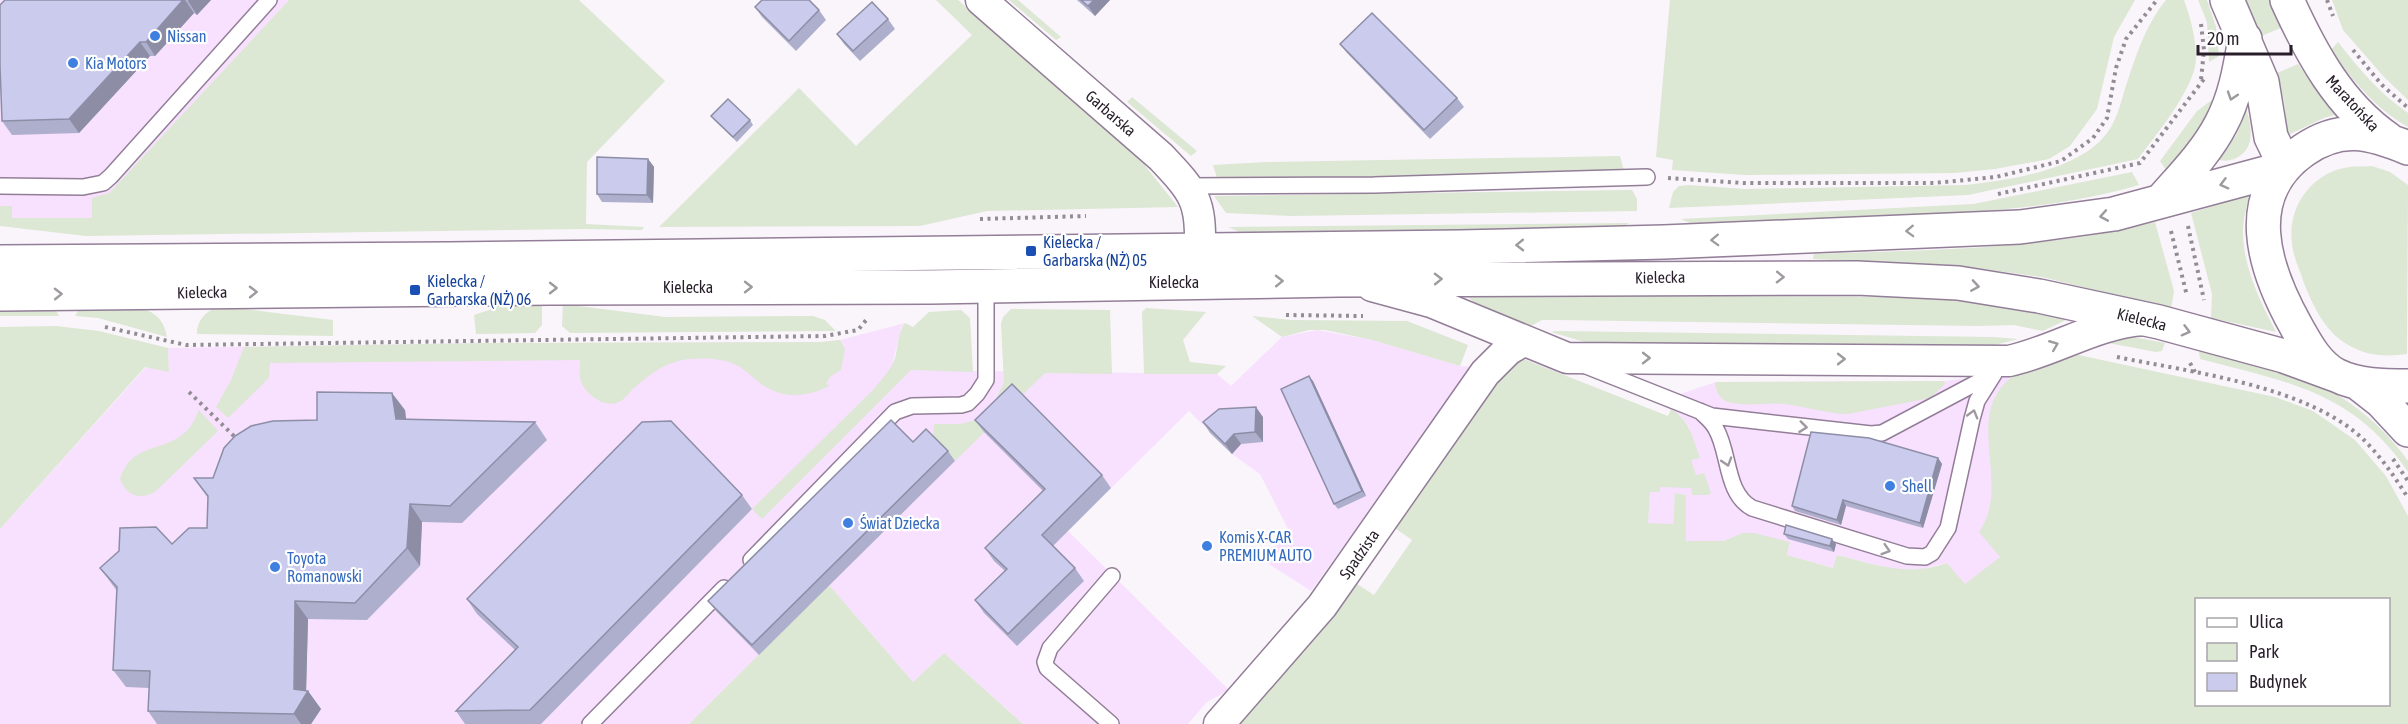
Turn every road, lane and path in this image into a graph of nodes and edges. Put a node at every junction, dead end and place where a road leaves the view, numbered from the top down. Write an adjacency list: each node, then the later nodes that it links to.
1 (269, 0): 15 (lane)
2 (981, 0): 16 (street, Garbarska)
3 (2157, 0): 14 (path)
4 (2228, 0): 7 (main road)
5 (2287, 0): 12 (main road, Maratońska)
6 (2198, 15): 10 (path)
7 (2245, 39): 13 (main road); 17 (main road, one-way to 17)
8 (2350, 47): 11 (path)
9 (2211, 75): 10 (path)
10 (2201, 80): 17 (path)
11 (2408, 108)
12 (2399, 144): 13 (main road)
13 (2283, 168): 17 (main road, Kielecka, one-way to 17); 36 (main road)
14 (1647, 177): 16 (lane)
15 (0, 186)
16 (1187, 186): 18 (street, Garbarska)
17 (2161, 201): 18 (main road, Kielecka, one-way to 18); 29 (path)
18 (1200, 250): 19 (main road, Kielecka)
19 (0, 262)
20 (1338, 280): 21 (main road, Kielecka, one-way to 20); 26 (main road, Kielecka, one-way to 26); 28 (street)
21 (986, 285): 22 (main road, Kielecka, one-way to 21); 44 (lane)
22 (0, 294)
23 (871, 314): 27 (path)
24 (1281, 315): 25 (path)
25 (1370, 316)
26 (2144, 320): 29 (main road, Kielecka); 32 (street, one-way to 26)
27 (94, 324)
28 (1484, 325): 30 (street); 34 (street, Spadzista)
29 (2180, 329): 36 (main road, Kielecka, one-way to 36)
30 (1523, 341): 33 (street); 34 (street, Spadzista)
31 (2114, 356): 42 (path)
32 (2026, 357): 33 (street, one-way to 32); 35 (lane)
33 (1567, 358): 39 (lane)
34 (1485, 373): 46 (street, Spadzista)
35 (1994, 374): 39 (lane, one-way to 35); 39 (lane, one-way to 35)
36 (2347, 379): 37 (main road); 40 (main road)
37 (2408, 386)
38 (189, 392): 41 (path)
39 (1700, 411)
40 (2408, 430)
41 (235, 437)
42 (2408, 498)
43 (1112, 576): 45 (lane)
44 (590, 724)
45 (1111, 724)
46 (1219, 724)

